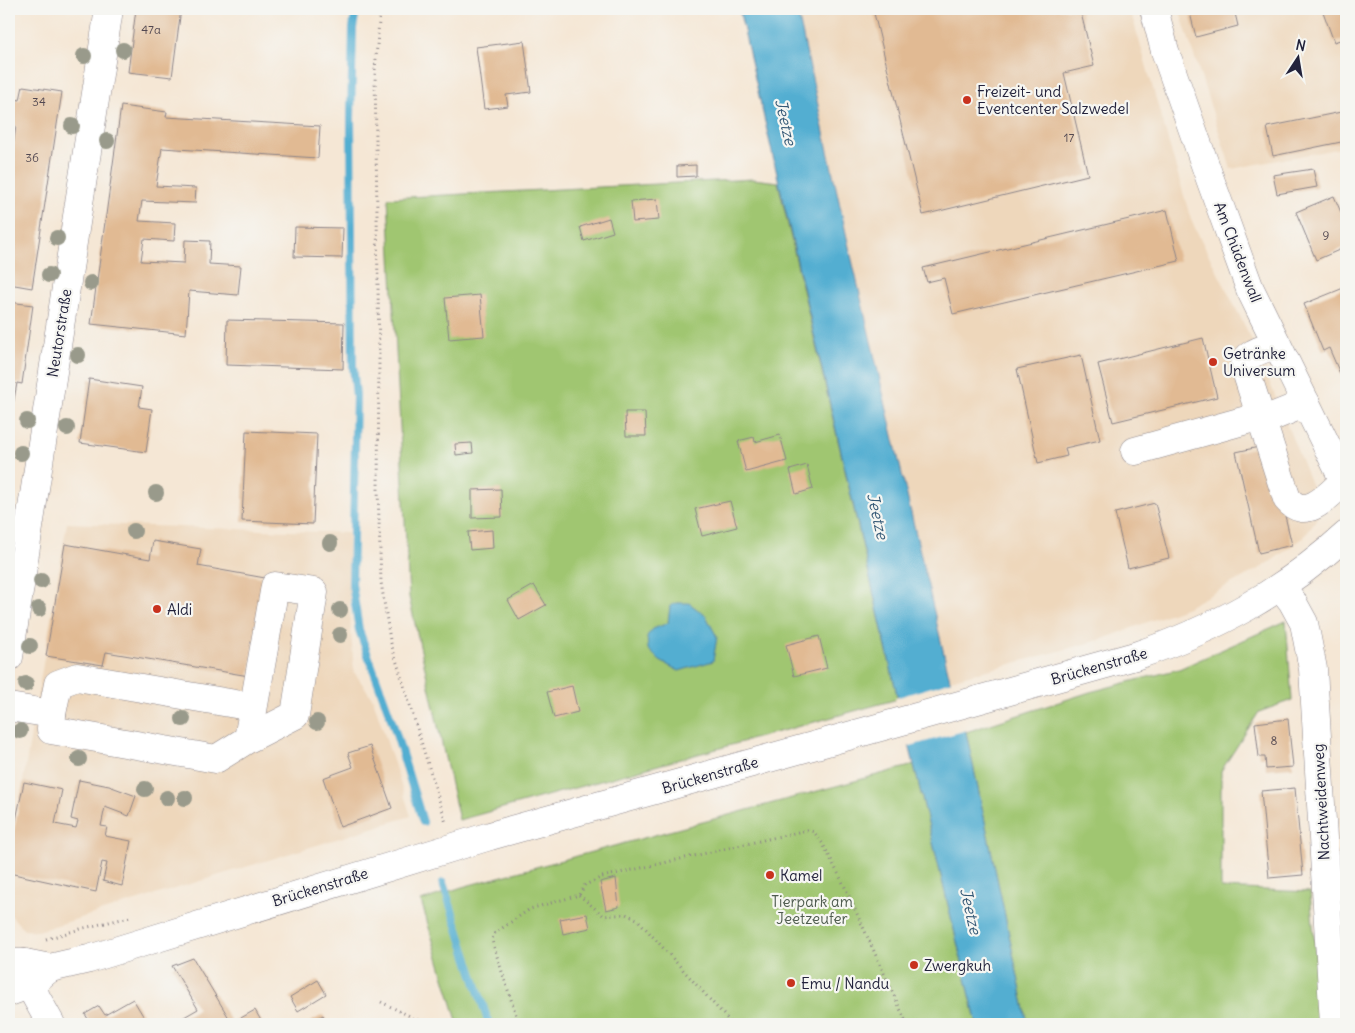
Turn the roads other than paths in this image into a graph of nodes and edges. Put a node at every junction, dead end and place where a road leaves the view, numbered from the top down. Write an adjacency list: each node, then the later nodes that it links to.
1 (109, 9): 10 (main road, Neutorstraße)
2 (1154, 9): 3 (main road, Am Chüdenwall)
3 (1277, 344): 4 (main road, Am Chüdenwall); 5 (main road)
4 (1306, 404): 5 (main road); 7 (main road, Am Chüdenwall)
5 (1262, 419): 6 (main road); 7 (main road)
6 (1135, 450)
7 (1345, 483)
8 (1346, 535): 9 (main road, Brückenstraße)
9 (1282, 587): 15 (main road, Brückenstraße); 17 (main road, Nachtweidenweg)
10 (9, 657)
11 (9, 707): 13 (main road)
12 (253, 707): 13 (main road); 14 (main road); 14 (main road)
13 (52, 714): 14 (main road)
14 (248, 739)
15 (25, 974): 16 (main road)
16 (51, 1024)
17 (1334, 1024)

